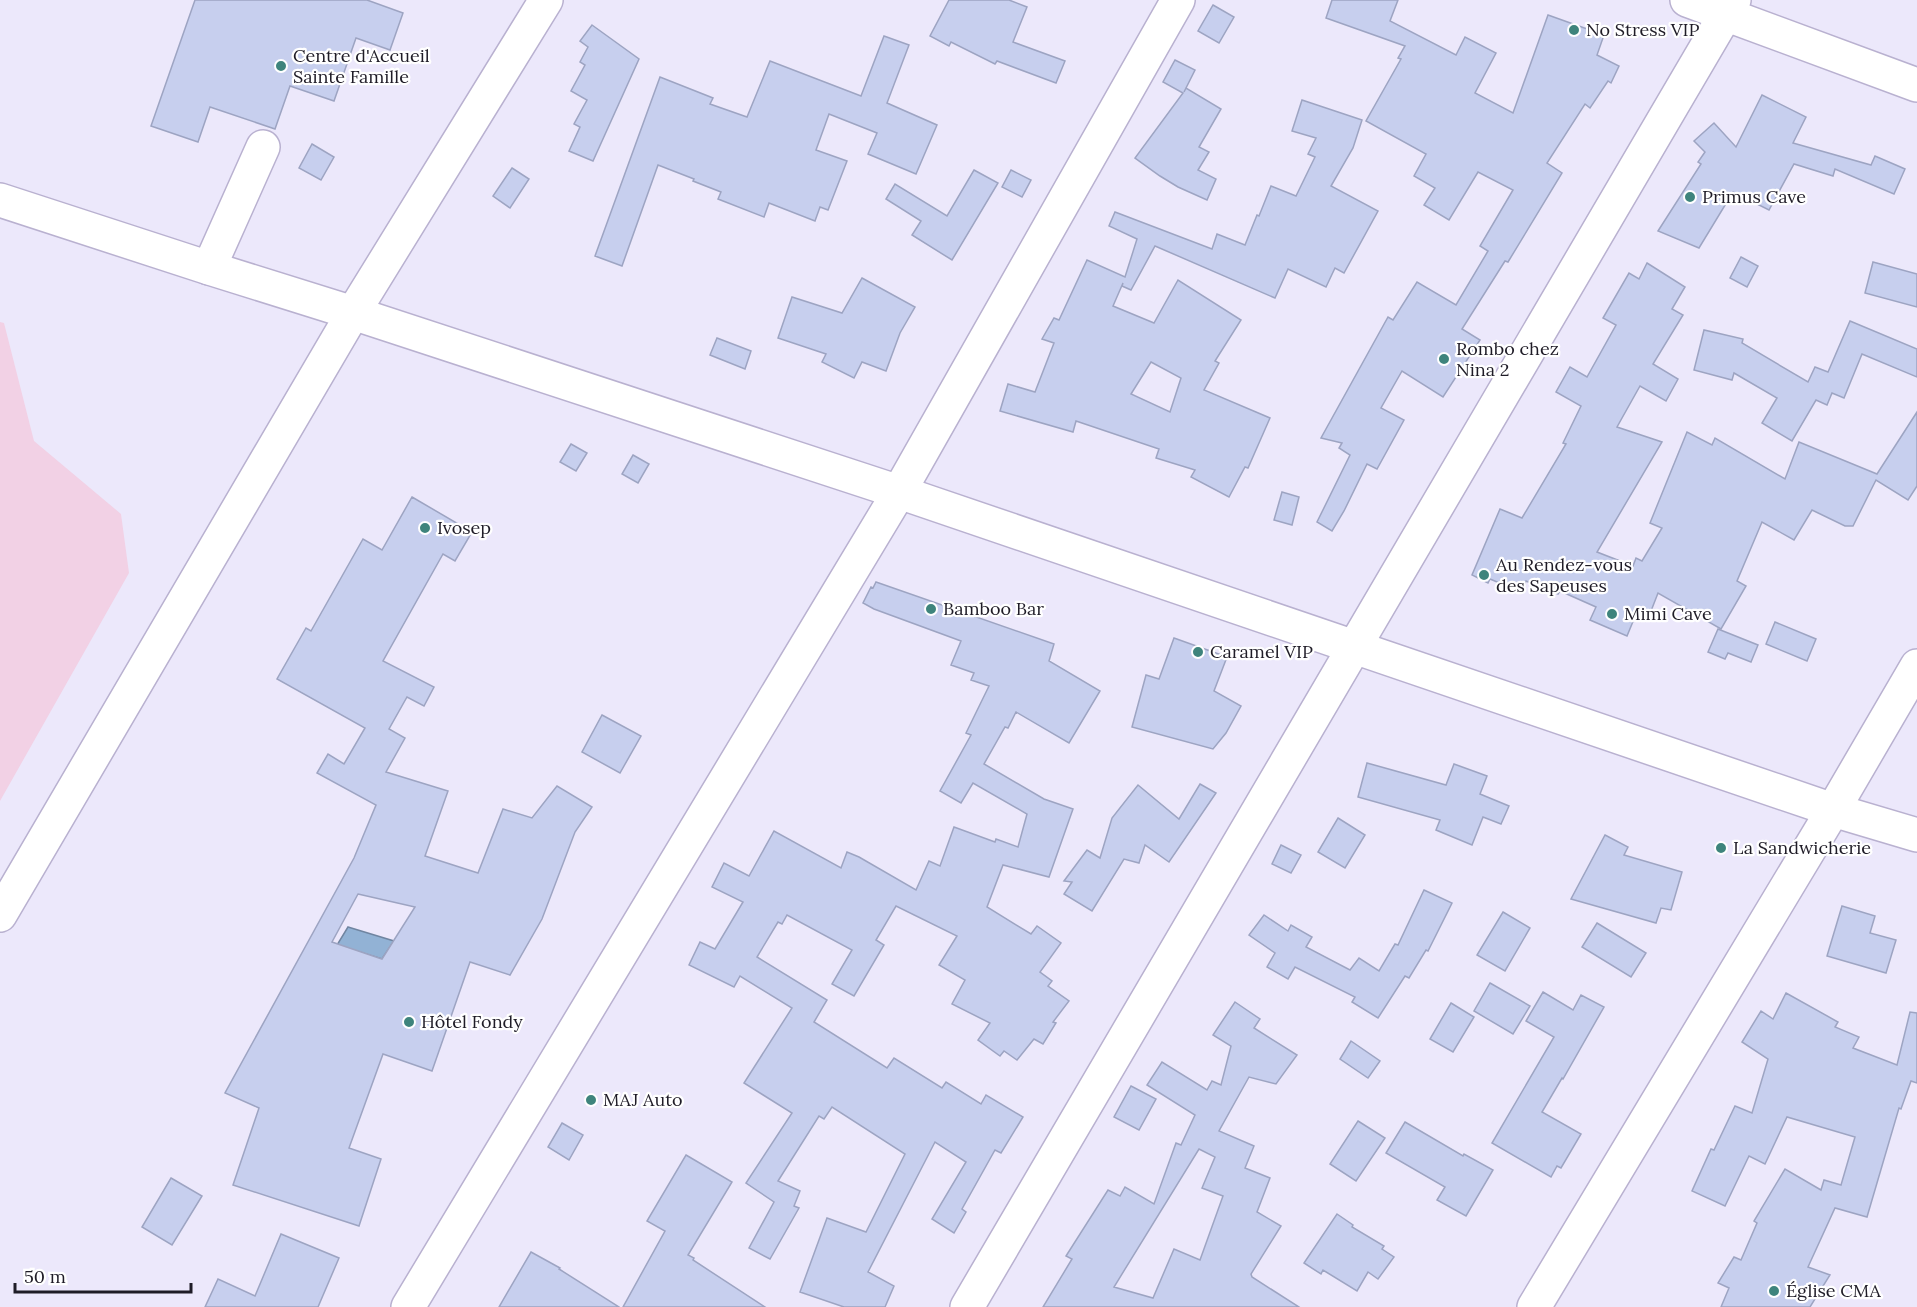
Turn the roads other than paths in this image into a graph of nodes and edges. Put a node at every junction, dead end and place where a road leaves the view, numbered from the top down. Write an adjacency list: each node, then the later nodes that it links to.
1 (546, 0): 9 (street)
2 (1178, 0): 10 (street)
3 (1687, 0): 4 (street)
4 (1730, 7): 5 (street); 11 (street)
5 (1917, 85)
6 (263, 147): 8 (street)
7 (0, 200): 8 (street)
8 (209, 268): 9 (street)
9 (353, 313): 10 (street); 15 (street)
10 (899, 492): 11 (street); 16 (street)
11 (1355, 647): 13 (street); 17 (street)
12 (1917, 666): 13 (street)
13 (1833, 810): 14 (street); 18 (street)
14 (1917, 835)
15 (0, 915)
16 (408, 1307)
17 (967, 1307)
18 (1534, 1307)

